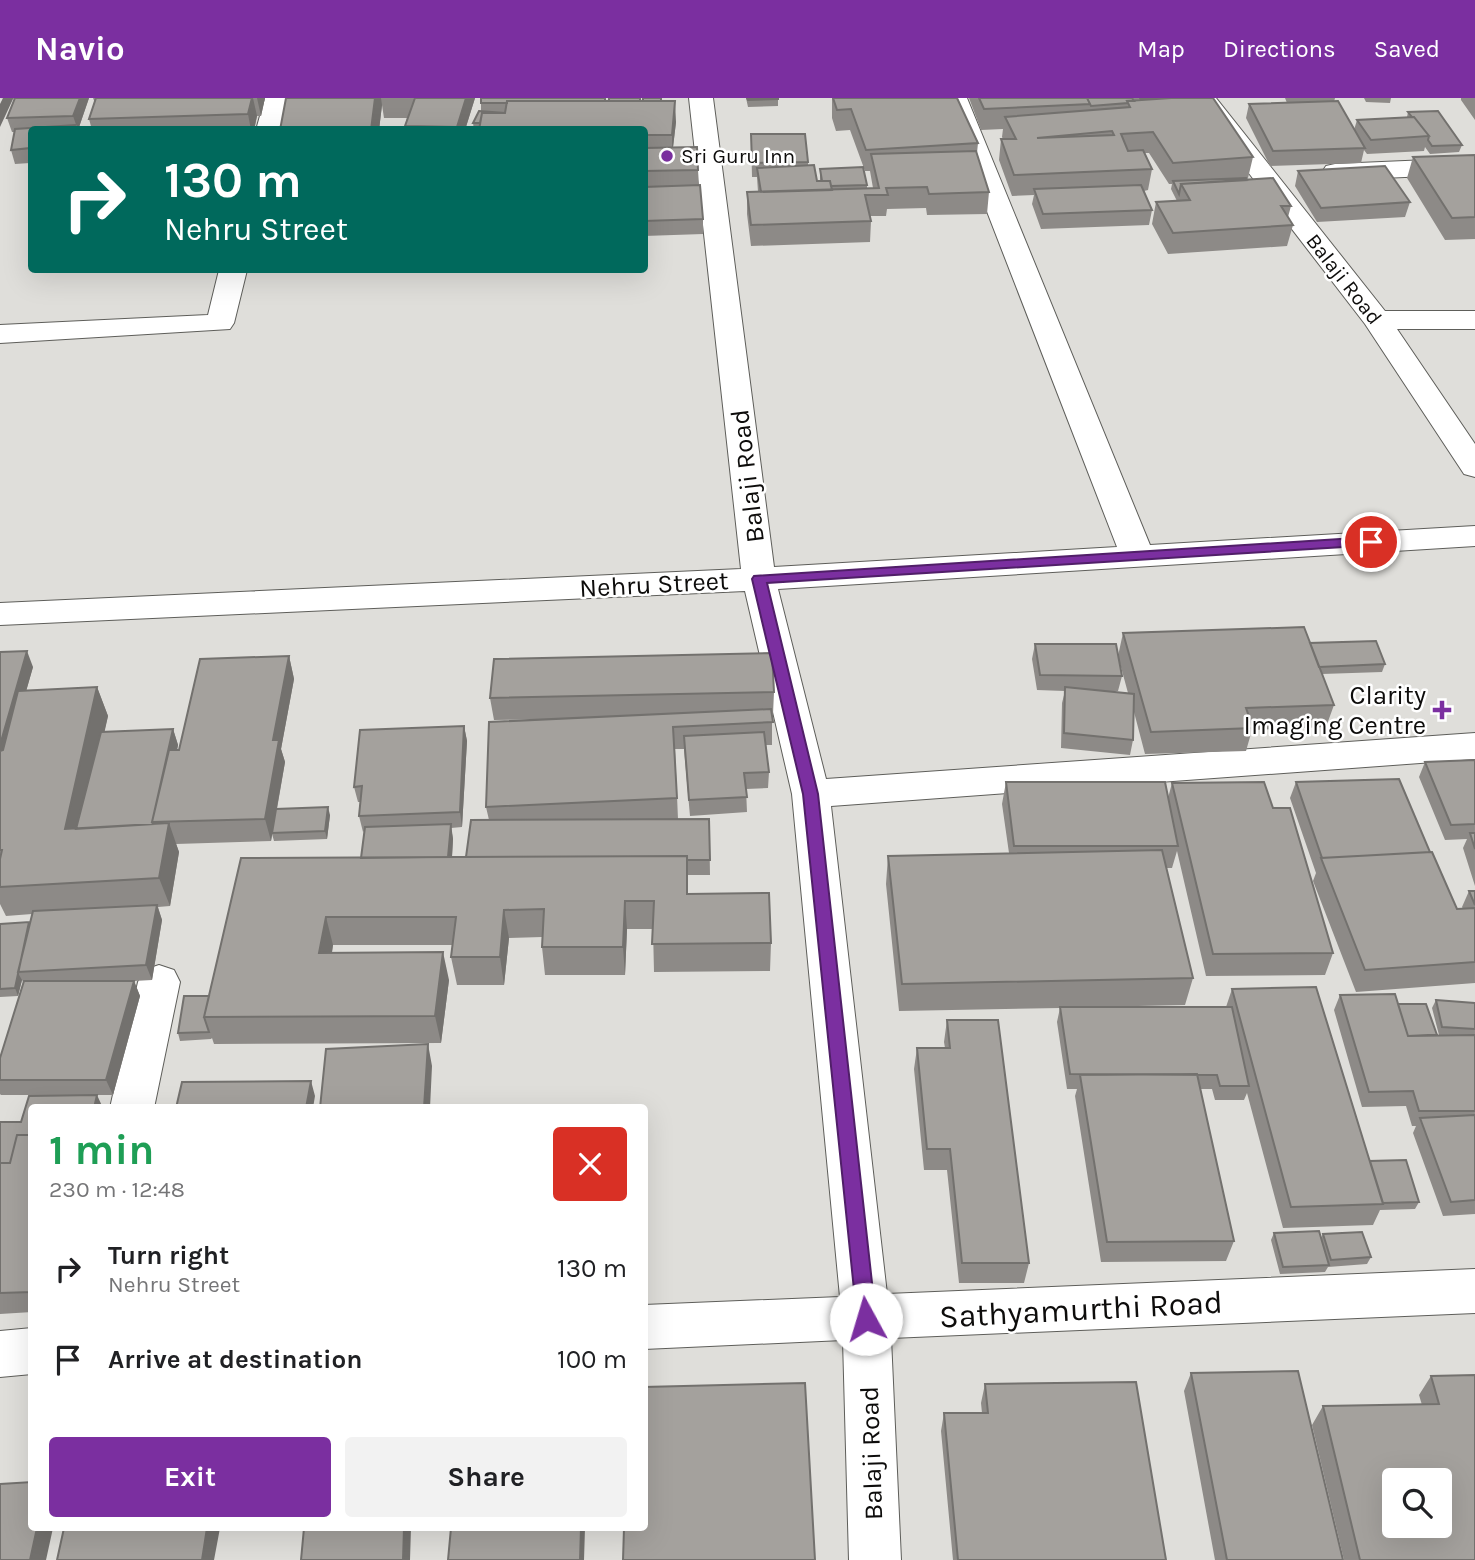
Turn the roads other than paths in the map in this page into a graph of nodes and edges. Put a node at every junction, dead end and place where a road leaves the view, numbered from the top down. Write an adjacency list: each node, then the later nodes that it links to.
1 (277, 98): 5 (street)
2 (701, 98): 15 (street, Balaji Road)
3 (955, 98): 14 (street)
4 (1203, 98): 9 (street, Balaji Road)
5 (270, 126)
6 (1475, 166): 7 (street)
7 (1316, 173)
8 (232, 273): 11 (street)
9 (1377, 320): 10 (street); 12 (street, Balaji Road)
10 (1475, 320)
11 (0, 334)
12 (1475, 467)
13 (1475, 536): 14 (street, Nehru Street)
14 (1137, 555): 15 (street, Nehru Street)
15 (759, 579): 16 (street, Nehru Street); 18 (street, Balaji Road)
16 (0, 614)
17 (1475, 746): 18 (street)
18 (811, 794): 22 (street, Balaji Road)
19 (159, 982): 20 (street)
20 (133, 1104)
21 (1475, 1291): 22 (street, Sathyamurthi Road)
22 (866, 1319): 23 (street, Sathyamurthi Road); 26 (street, Balaji Road)
23 (648, 1327)
24 (28, 1351): 25 (street)
25 (0, 1354)
26 (875, 1560)

